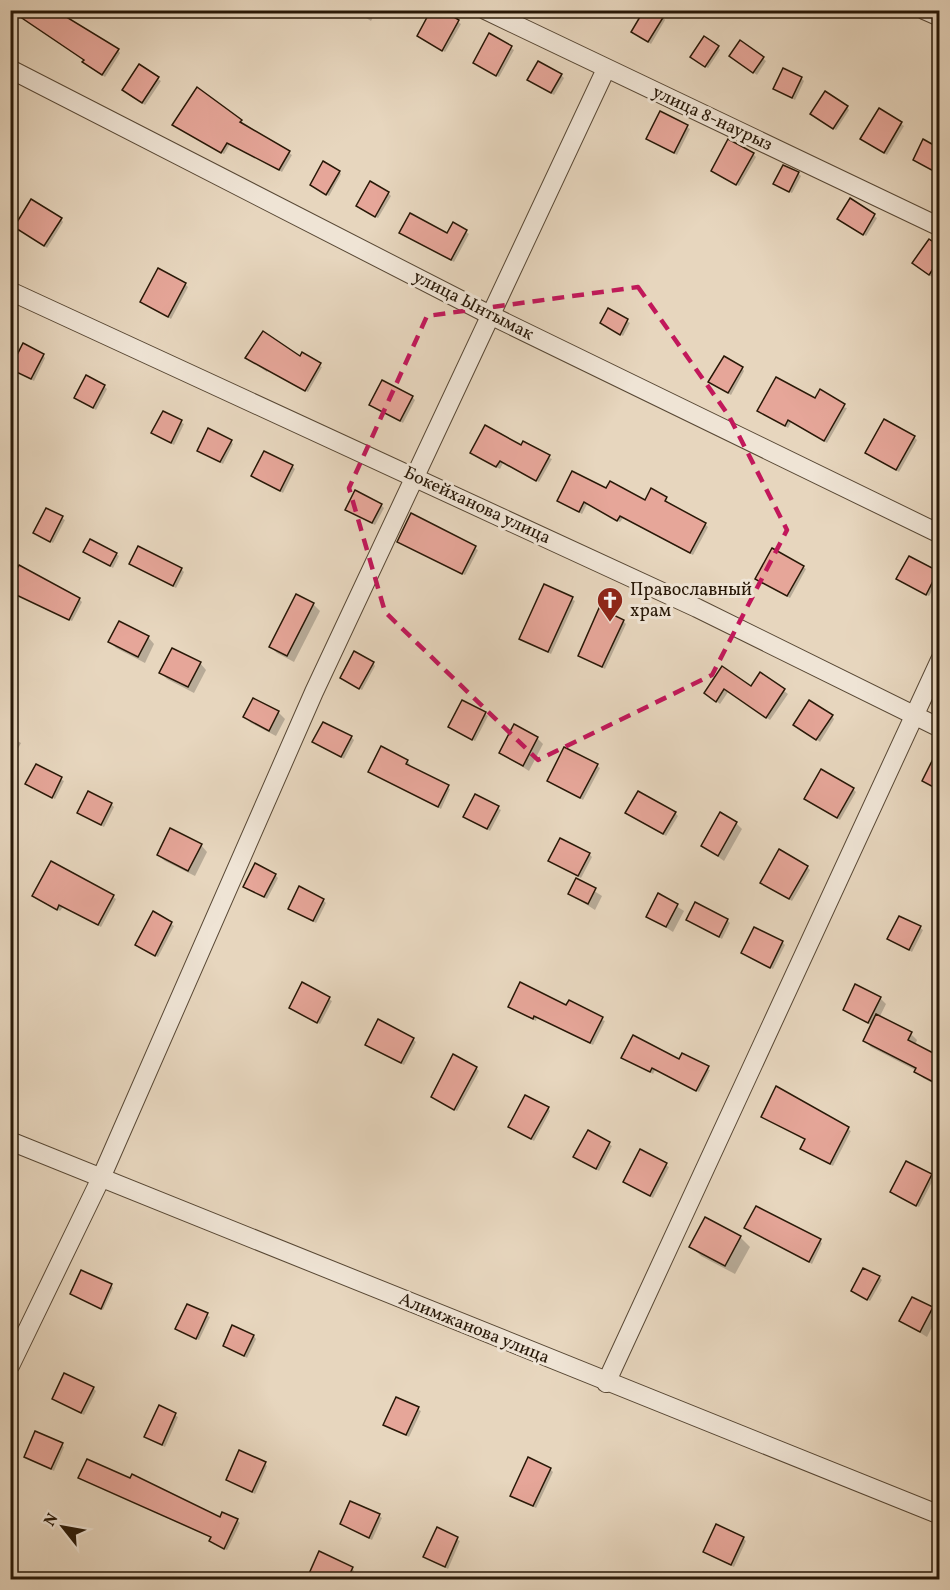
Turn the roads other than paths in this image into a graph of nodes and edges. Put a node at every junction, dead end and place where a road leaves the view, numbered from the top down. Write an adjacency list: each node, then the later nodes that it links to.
1 (485, 10): 5 (street, улица 8-наурыз)
2 (924, 10): 3 (street)
3 (939, 17)
4 (10, 69): 8 (street, улица Ынтымак)
5 (606, 69): 6 (street, улица 8-наурыз); 8 (street)
6 (939, 227)
7 (10, 291): 9 (street, Бокейханова улица)
8 (490, 315): 9 (street); 10 (street, улица Ынтымак)
9 (414, 477): 12 (street, Бокейханова улица); 15 (street)
10 (939, 534)
11 (939, 660): 12 (street)
12 (914, 716): 13 (street, Бокейханова улица); 17 (street)
13 (939, 728)
14 (10, 1141): 15 (street, Алимжанова улица)
15 (101, 1178): 16 (street); 17 (street, Алимжанова улица)
16 (10, 1366)
17 (606, 1383): 18 (street, Алимжанова улица)
18 (939, 1515)

